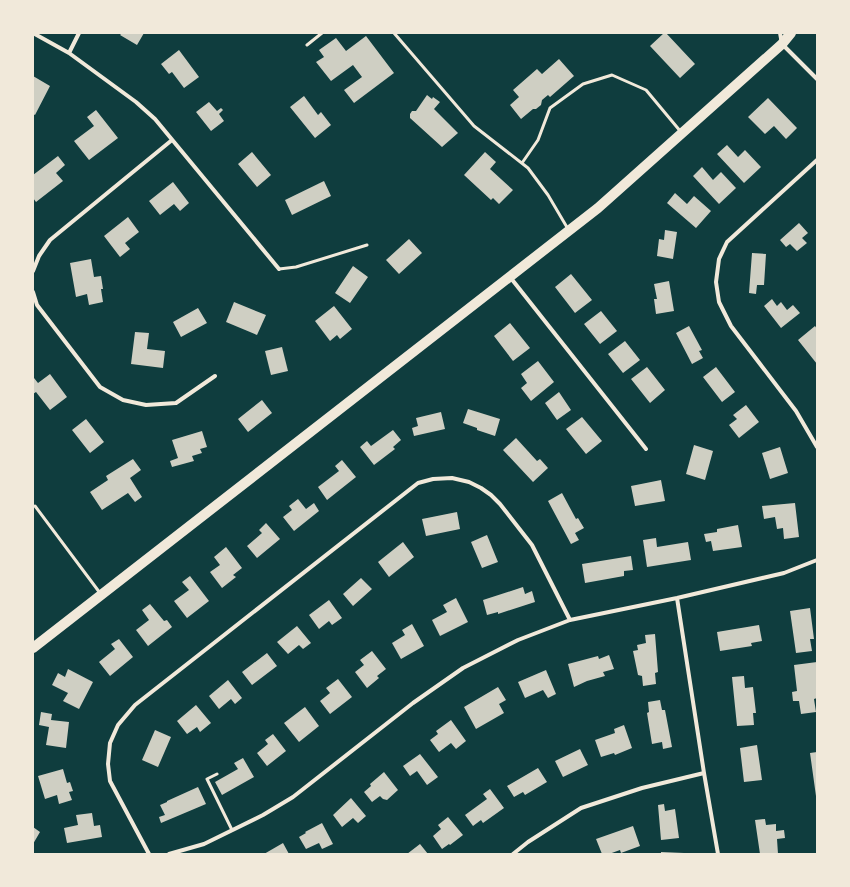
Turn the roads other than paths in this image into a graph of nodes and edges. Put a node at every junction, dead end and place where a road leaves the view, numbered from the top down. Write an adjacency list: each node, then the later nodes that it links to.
1 (33, 33): 9 (street)
2 (80, 33): 9 (street)
3 (322, 33): 8 (lane)
4 (394, 33): 14 (lane)
5 (780, 33): 7 (street)
6 (791, 33): 7 (highway)
7 (782, 44): 10 (street); 11 (highway)
8 (307, 45)
9 (68, 53): 12 (street)
10 (817, 80)
11 (682, 133): 14 (lane); 15 (highway)
12 (172, 140): 17 (street); 18 (street)
13 (817, 160): 22 (street)
14 (522, 163): 15 (lane)
15 (569, 231): 19 (highway)
16 (367, 245): 17 (lane)
17 (279, 269)
18 (33, 271)
19 (510, 277): 23 (street); 26 (highway)
20 (33, 292): 21 (street)
21 (214, 376)
22 (817, 447)
23 (646, 449)
24 (35, 506): 26 (lane)
25 (817, 560): 27 (street)
26 (101, 594): 29 (highway)
27 (677, 598): 28 (street); 30 (street)
28 (570, 620): 32 (street); 33 (street)
29 (33, 648)
30 (704, 773): 35 (street); 36 (street)
31 (217, 774): 32 (lane)
32 (232, 830): 34 (street)
33 (149, 854)
34 (169, 854)
35 (513, 854)
36 (718, 854)

